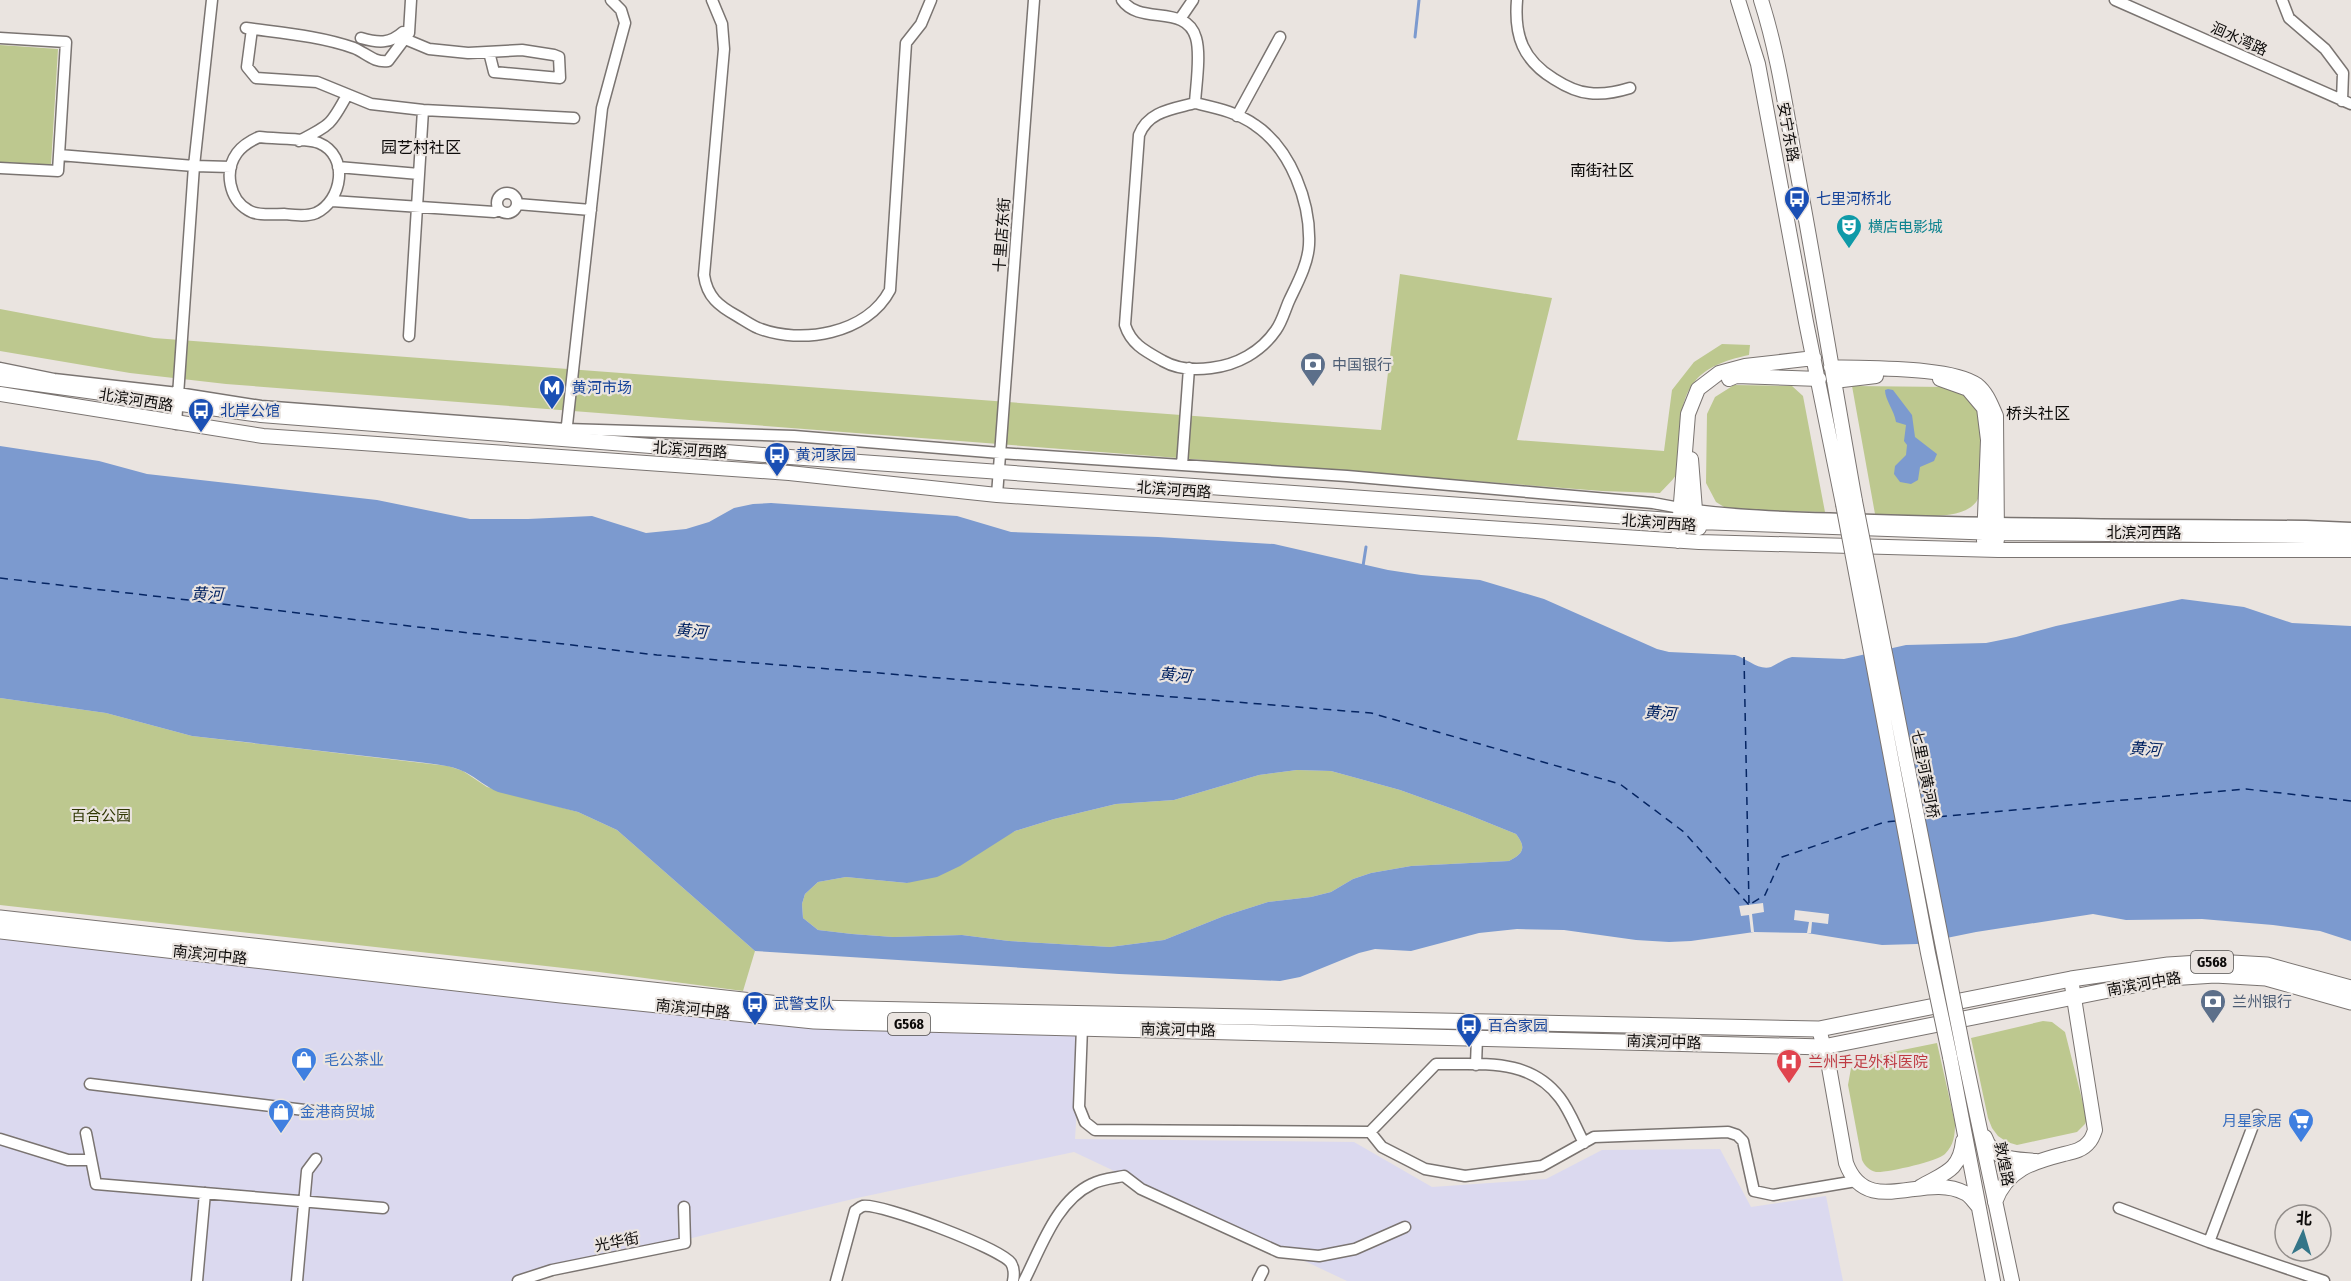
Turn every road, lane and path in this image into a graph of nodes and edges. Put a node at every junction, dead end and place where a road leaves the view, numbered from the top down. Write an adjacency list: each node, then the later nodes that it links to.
1 (212, 0): 30 (street)
2 (411, 0): 15 (street)
3 (611, 0): 39 (street)
4 (712, 0): 5 (street)
5 (931, 0)
6 (1034, 0): 52 (street, 十里店东街)
7 (1122, 0): 14 (street)
8 (1193, 0): 14 (street)
9 (1517, 0): 21 (street)
10 (1738, 0): 41 (main road, 安宁东路)
11 (1761, 0): 44 (main road)
12 (2115, 0): 24 (street, 洄水湾路)
13 (2282, 0): 24 (street)
14 (1180, 19): 23 (street)
15 (408, 28): 18 (street); 19 (street)
16 (1280, 37): 26 (street)
17 (0, 38): 29 (street)
18 (361, 38)
19 (405, 39): 20 (street); 22 (street)
20 (489, 52): 20 (street)
21 (1630, 88)
22 (347, 95): 25 (street); 28 (street)
23 (1195, 103): 26 (street); 43 (street)
24 (2347, 103)
25 (423, 110): 27 (street); 34 (street)
26 (1237, 116): 43 (street)
27 (574, 118)
28 (299, 141): 31 (street); 32 (street)
29 (59, 154): 30 (street); 33 (street)
30 (194, 166): 31 (street); 48 (street)
31 (231, 167): 35 (street)
32 (338, 167): 34 (street); 35 (street)
33 (0, 168)
34 (419, 174): 37 (street)
35 (332, 201): 37 (street)
36 (518, 204): 38 (street); 38 (street); 39 (street)
37 (417, 206): 38 (street); 40 (street)
38 (499, 210)
39 (591, 210): 51 (street)
40 (409, 336)
41 (1814, 358): 46 (main road, 安宁东路); 57 (main road)
42 (0, 368): 48 (street)
43 (1189, 368): 53 (street)
44 (1832, 374): 56 (main road); 59 (main road)
45 (0, 379): 48 (main road, 北滨河西路)
46 (1819, 379): 56 (main road, 安宁东路); 58 (main road)
47 (0, 394): 49 (main road, 北滨河西路)
48 (177, 398): 49 (main road); 50 (street); 51 (main road, 北滨河西路)
49 (133, 416): 50 (main road, 北滨河西路)
50 (176, 424): 55 (main road, 北滨河西路)
51 (566, 434): 52 (street); 54 (main road, 北滨河西路)
52 (1000, 453): 53 (street); 54 (street, 十里店东街)
53 (1182, 465): 57 (street)
54 (998, 471): 55 (street, 十里店东街); 57 (main road, 北滨河西路)
55 (998, 495): 62 (main road, 北滨河西路)
56 (1849, 502): 76 (main road, 七里河黄河桥, bridge)
57 (1680, 514): 58 (main road, 北滨河西路); 62 (main road)
58 (1697, 516): 59 (main road, 北滨河西路); 63 (main road)
59 (1991, 528): 60 (street); 61 (main road, 北滨河西路); 64 (main road)
60 (2351, 528)
61 (2351, 538)
62 (1678, 541): 63 (main road, 北滨河西路)
63 (1699, 542): 64 (main road, 北滨河西路)
64 (1991, 549): 65 (main road, 北滨河西路)
65 (2351, 550)
66 (0, 918): 73 (highway, 南滨河中路 / G568)
67 (0, 931): 72 (highway, 南滨河中路 / G568)
68 (2071, 979): 69 (highway, 南滨河中路 / G568); 70 (main road); 73 (highway, 南滨河中路 / G568)
69 (2351, 988)
70 (2073, 997): 71 (highway, 南滨河中路 / G568); 75 (highway, 南滨河中路 / G568); 89 (main road)
71 (2351, 1002)
72 (1082, 1028): 74 (highway, 南滨河中路 / G568); 82 (street)
73 (1819, 1029): 75 (main road)
74 (1477, 1037): 75 (highway, 南滨河中路 / G568); 77 (street)
75 (1823, 1047): 90 (main road)
76 (1957, 1055): 81 (main road, 敦煌路); 84 (main road)
77 (1476, 1065): 82 (street); 86 (street)
78 (90, 1084): 79 (street)
79 (321, 1112)
80 (2257, 1115): 100 (street)
81 (1980, 1123): 89 (main road); 94 (main road, 敦煌路)
82 (1370, 1132): 86 (street)
83 (86, 1133): 88 (street)
84 (1964, 1134): 91 (main road); 95 (main road)
85 (0, 1139): 88 (street)
86 (1584, 1143): 90 (street)
87 (316, 1159): 93 (street)
88 (91, 1160): 92 (street)
89 (2038, 1161): 94 (main road)
90 (1856, 1182): 91 (main road)
91 (1918, 1188): 95 (main road)
92 (204, 1193): 93 (street); 102 (street)
93 (304, 1202): 97 (street); 103 (street)
94 (1995, 1202): 108 (main road, 敦煌路)
95 (1978, 1206): 107 (main road)
96 (684, 1207): 104 (street, 光华街)
97 (383, 1208)
98 (2119, 1208): 100 (street)
99 (1405, 1227): 106 (street)
100 (2209, 1242): 109 (street)
101 (839, 1280): 105 (street)
102 (197, 1281)
103 (297, 1281)
104 (520, 1281)
105 (1012, 1281)
106 (1024, 1281)
107 (1993, 1281)
108 (2012, 1281)
109 (2324, 1281)

